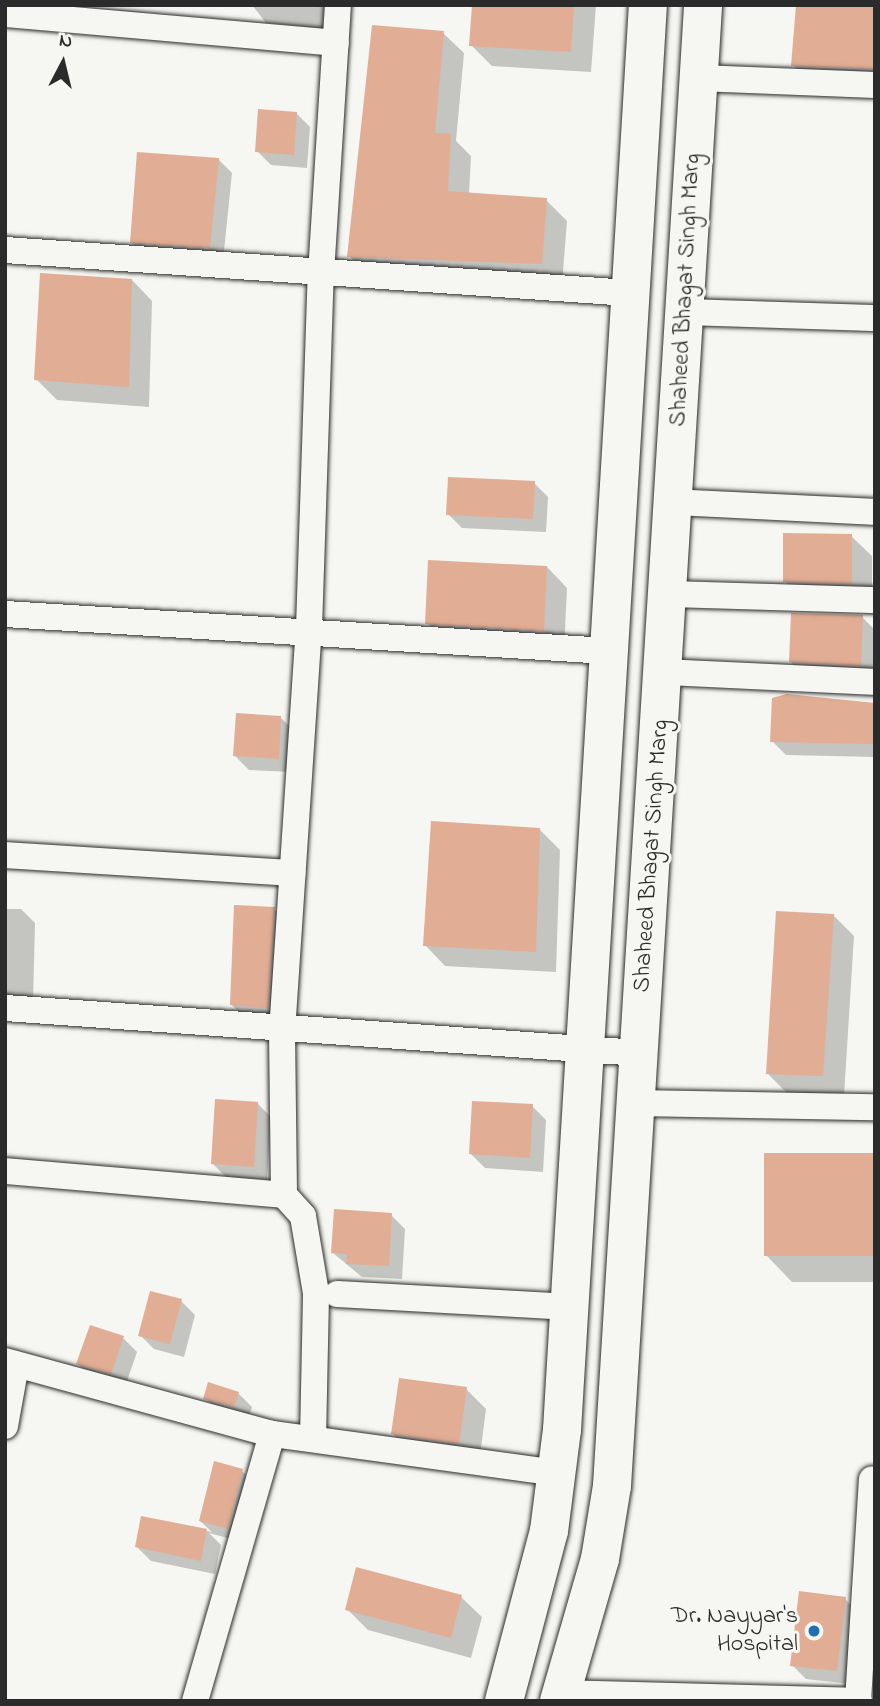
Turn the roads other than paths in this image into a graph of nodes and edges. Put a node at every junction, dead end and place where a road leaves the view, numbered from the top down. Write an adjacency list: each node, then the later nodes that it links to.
1 (338, 5): 5 (street)
2 (648, 5): 10 (street)
3 (703, 5): 6 (street, Shaheed Bhagat Singh Marg)
4 (5, 15): 5 (street)
5 (336, 43): 9 (street)
6 (699, 78): 7 (street); 11 (street, Shaheed Bhagat Singh Marg)
7 (875, 85)
8 (5, 250): 9 (street)
9 (321, 274): 10 (street); 18 (street)
10 (629, 293): 19 (street)
11 (684, 312): 12 (street); 13 (street, Shaheed Bhagat Singh Marg)
12 (875, 318)
13 (673, 502): 14 (street); 15 (street, Shaheed Bhagat Singh Marg)
14 (875, 512)
15 (667, 594): 16 (street); 20 (street, Shaheed Bhagat Singh Marg)
16 (875, 600)
17 (5, 614): 18 (street)
18 (309, 628): 19 (street); 23 (street)
19 (608, 651): 26 (street)
20 (664, 672): 21 (street); 27 (street, Shaheed Bhagat Singh Marg)
21 (875, 682)
22 (5, 855): 23 (street)
23 (292, 873): 25 (street)
24 (5, 1008): 25 (street)
25 (282, 1032): 26 (street); 31 (street)
26 (583, 1051): 27 (street); 33 (street)
27 (639, 1053): 28 (street, Shaheed Bhagat Singh Marg)
28 (635, 1103): 29 (street); 40 (street, Shaheed Bhagat Singh Marg)
29 (875, 1107)
30 (5, 1171): 31 (street)
31 (284, 1195): 37 (street)
32 (337, 1294): 33 (street)
33 (567, 1307): 38 (street)
34 (11, 1363): 35 (street); 36 (street)
35 (5, 1426)
36 (272, 1434): 37 (street); 41 (street)
37 (313, 1439): 38 (street)
38 (556, 1473): 42 (street)
39 (872, 1479): 43 (street)
40 (560, 1697): 43 (street)
41 (195, 1701)
42 (504, 1701)
43 (858, 1701)

